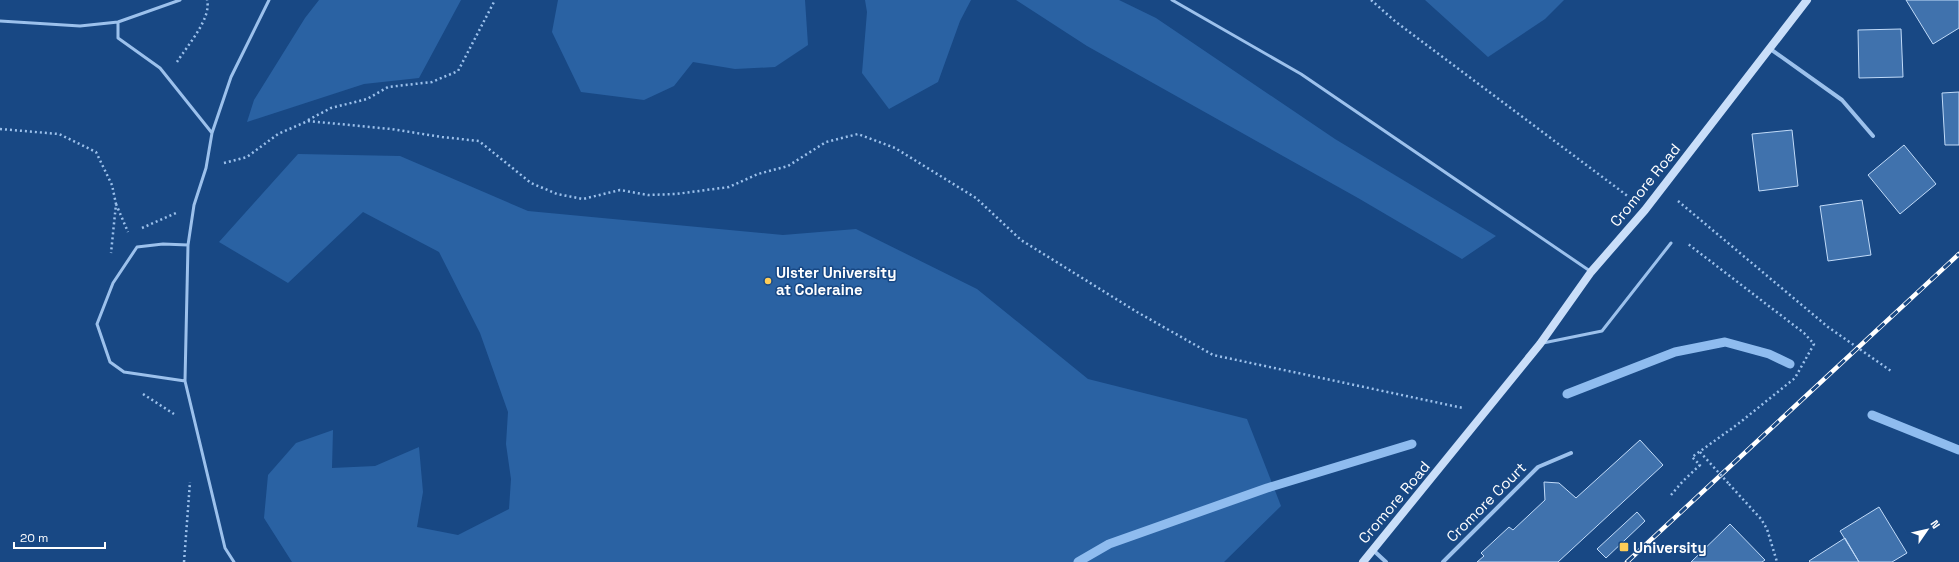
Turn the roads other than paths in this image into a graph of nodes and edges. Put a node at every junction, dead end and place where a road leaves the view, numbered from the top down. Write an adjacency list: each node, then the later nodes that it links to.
1 (180, 0): 6 (lane)
2 (269, 0): 8 (lane)
3 (1172, 0): 12 (lane)
4 (1807, 0): 7 (main road, Cromore Road)
5 (0, 21): 6 (lane)
6 (118, 22): 8 (lane)
7 (1769, 48): 9 (street); 12 (main road, Cromore Road)
8 (212, 134): 11 (lane)
9 (1873, 136)
10 (1671, 243): 13 (lane)
11 (188, 245): 14 (lane); 14 (lane)
12 (1591, 272): 13 (main road, Cromore Road)
13 (1540, 344): 16 (main road, Cromore Road)
14 (185, 381): 17 (lane)
15 (1572, 452): 20 (street, Cromore Court)
16 (1372, 550): 18 (main road, Cromore Road); 19 (street)
17 (234, 562)
18 (1363, 562)
19 (1386, 562)
20 (1443, 562)

